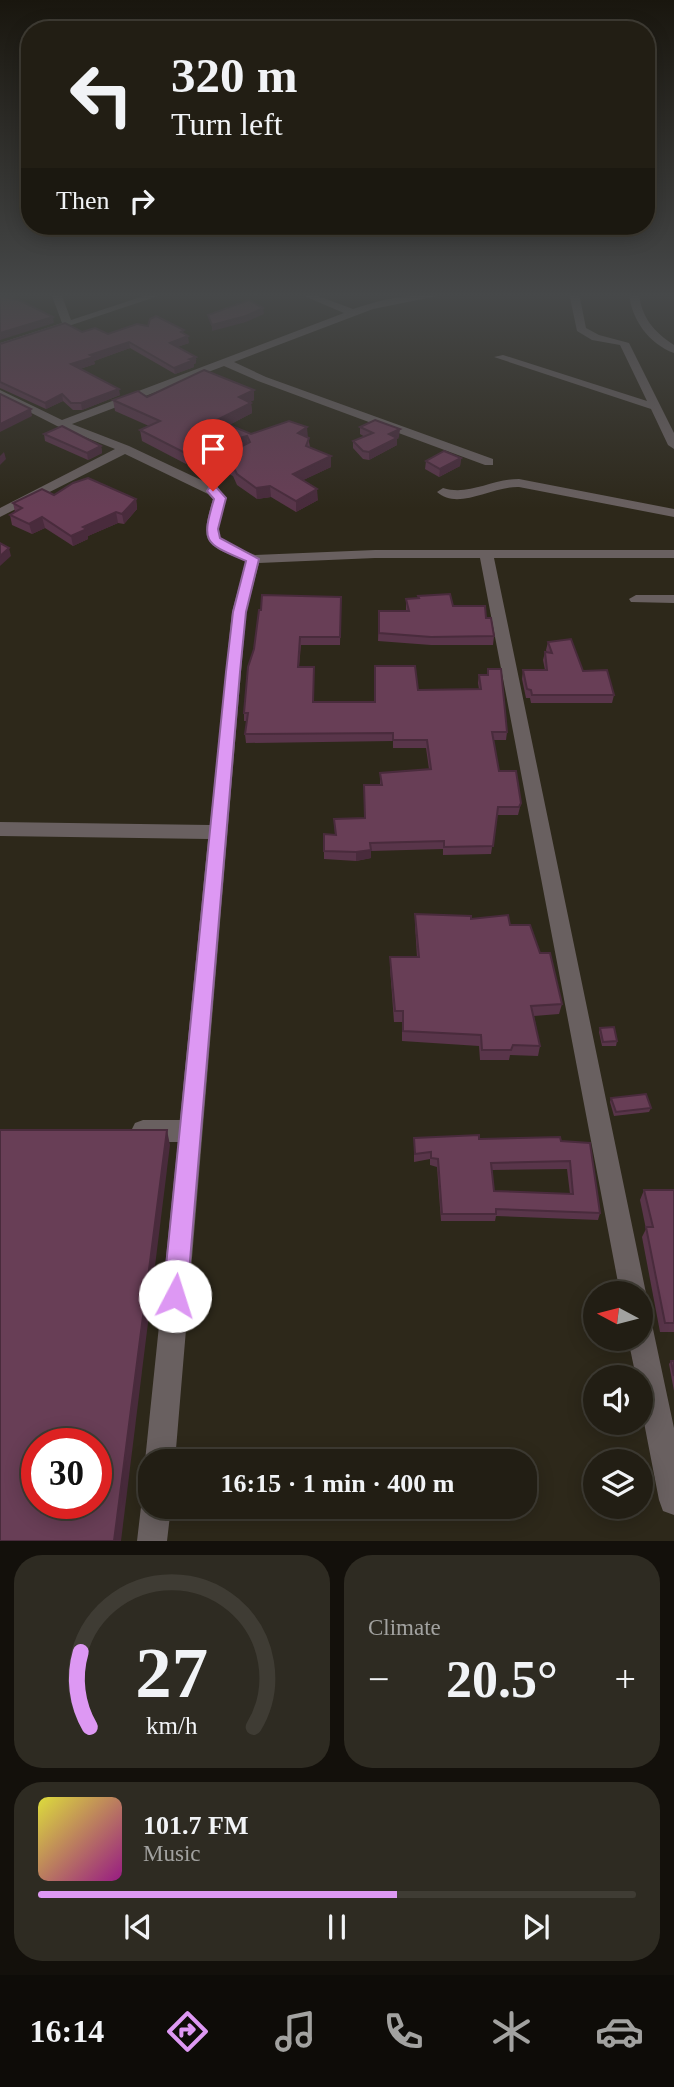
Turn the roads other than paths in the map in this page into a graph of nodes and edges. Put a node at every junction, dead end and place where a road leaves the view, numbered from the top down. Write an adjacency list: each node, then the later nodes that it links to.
1 (213, 365): 9 (street)
2 (231, 365): 12 (street)
3 (524, 365): 8 (street)
4 (639, 365): 8 (street)
5 (0, 393): 6 (street)
6 (13, 400): 7 (street); 9 (street)
7 (0, 405)
8 (652, 406): 10 (street)
9 (61, 424): 11 (street)
10 (674, 445)
11 (125, 449): 14 (street); 18 (street)
12 (489, 461)
13 (443, 492): 15 (street)
14 (0, 513)
15 (674, 513)
16 (486, 554): 17 (street); 18 (street); 25 (street)
17 (674, 554)
18 (253, 559): 22 (street)
19 (636, 599): 20 (street)
20 (674, 599)
21 (0, 829): 22 (street)
22 (218, 832): 24 (street)
23 (122, 1131): 24 (street)
24 (191, 1131): 27 (street)
25 (631, 1281)
26 (644, 1351): 28 (street)
27 (161, 1449)
28 (674, 1500)
29 (155, 1519): 30 (street)
30 (152, 1541)

